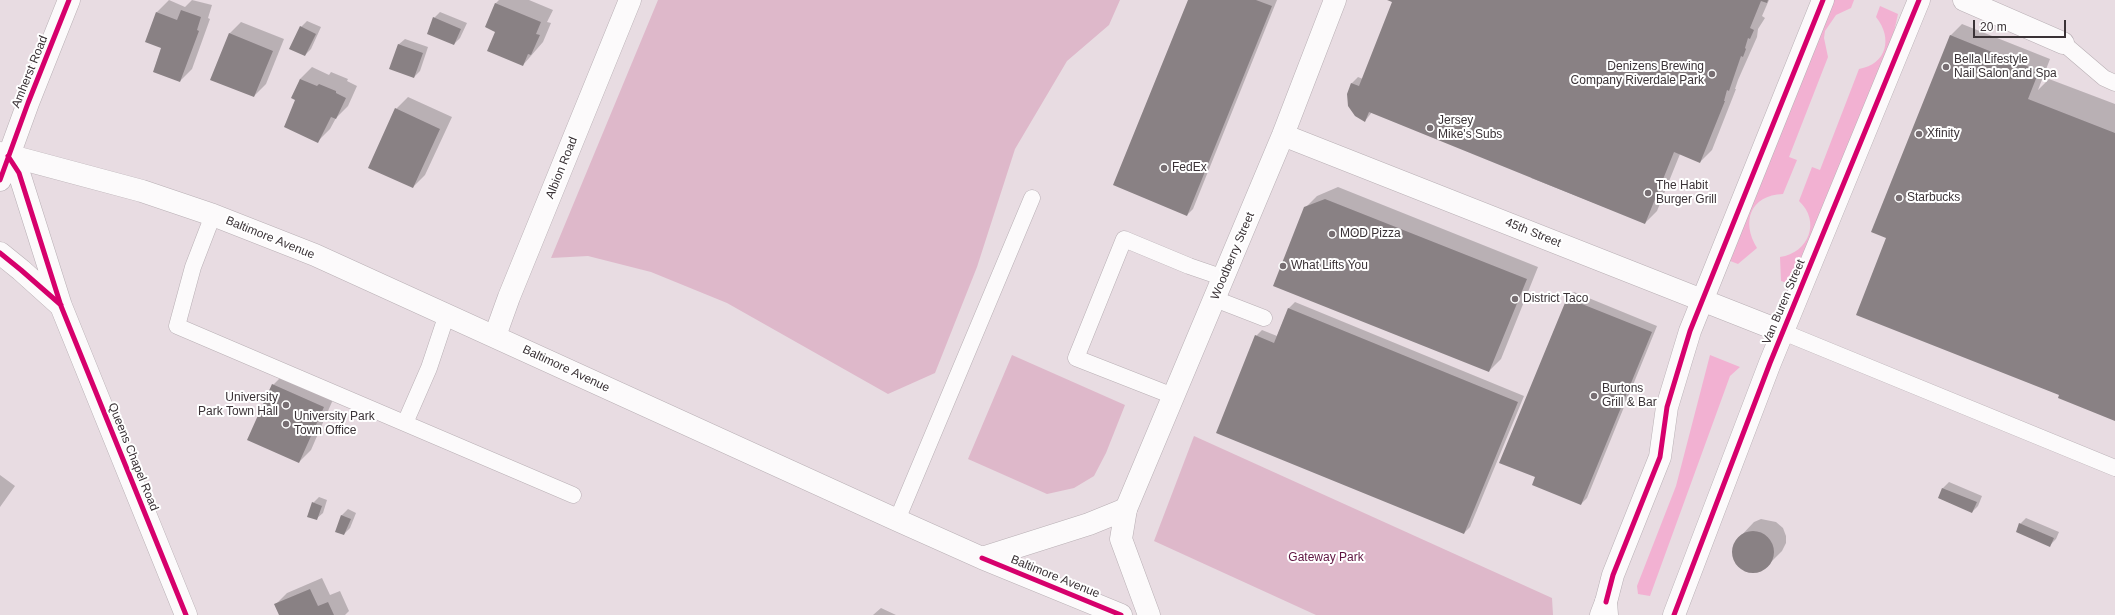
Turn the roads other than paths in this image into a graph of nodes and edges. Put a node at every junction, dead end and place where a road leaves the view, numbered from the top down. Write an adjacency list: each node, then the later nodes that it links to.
1 (69, 0): 10 (street, Amherst Road)
2 (630, 0): 21 (street, Albion Road)
3 (1335, 0): 9 (street, Woodberry Street)
4 (1823, 0): 16 (street)
5 (1919, 0): 20 (street, Van Buren Street)
6 (1964, 0): 7 (street)
7 (2063, 42): 8 (lane)
8 (2115, 83)
9 (1283, 135): 14 (street, Woodberry Street); 16 (street, 45th Street)
10 (3, 166): 12 (street, Baltimore Avenue); 17 (street, Queens Chapel Road)
11 (1032, 198): 27 (lane)
12 (213, 215): 18 (street, Baltimore Avenue); 23 (lane)
13 (0, 253): 17 (street, Queens Chapel Road)
14 (1224, 278): 15 (street, Woodberry Street); 22 (lane)
15 (1215, 299): 19 (lane); 22 (street, Woodberry Street)
16 (1702, 299): 20 (street, 45th Street); 29 (street)
17 (61, 306): 30 (street, Queens Chapel Road)
18 (447, 314): 21 (street, Baltimore Avenue); 23 (lane)
19 (1264, 318)
20 (1782, 332): 24 (lane); 33 (street, Van Buren Street)
21 (495, 336): 27 (street, Baltimore Avenue)
22 (1173, 396): 26 (street, Woodberry Street)
23 (405, 423): 25 (lane)
24 (2115, 468)
25 (573, 495)
26 (1126, 510): 28 (street); 32 (street, Woodberry Street)
27 (897, 520): 28 (street, Baltimore Avenue)
28 (982, 558): 31 (street, Baltimore Avenue)
29 (1605, 611)
30 (186, 615)
31 (1121, 615)
32 (1149, 615)
33 (1674, 615)

